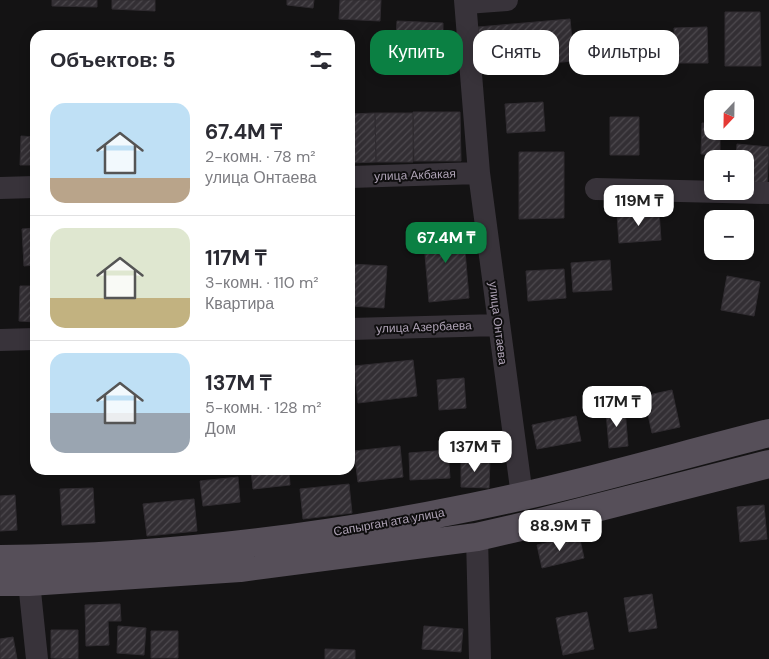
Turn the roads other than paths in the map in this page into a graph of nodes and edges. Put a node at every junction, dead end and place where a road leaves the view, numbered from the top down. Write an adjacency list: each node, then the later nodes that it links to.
1 (508, 0): 2 (street)
2 (466, 2): 3 (street, улица Онтаева)
3 (479, 173): 4 (street, улица Акбакая); 9 (street, улица Онтаева)
4 (355, 177)
5 (30, 187): 6 (street)
6 (0, 188)
7 (596, 189): 8 (street)
8 (769, 193)
9 (498, 325): 10 (street, улица Азербаева); 15 (street, улица Онтаева)
10 (355, 330)
11 (30, 339): 12 (street)
12 (0, 340)
13 (769, 433): 15 (main road, Сапырган ата улица)
14 (769, 464): 16 (main road, Сапырган ата улица)
15 (522, 496): 17 (main road, Сапырган ата улица)
16 (477, 537): 19 (main road, Сапырган ата улица); 21 (street)
17 (0, 559)
18 (0, 582): 19 (main road, Сапырган ата улица)
19 (29, 582): 20 (street)
20 (37, 659)
21 (480, 659)

